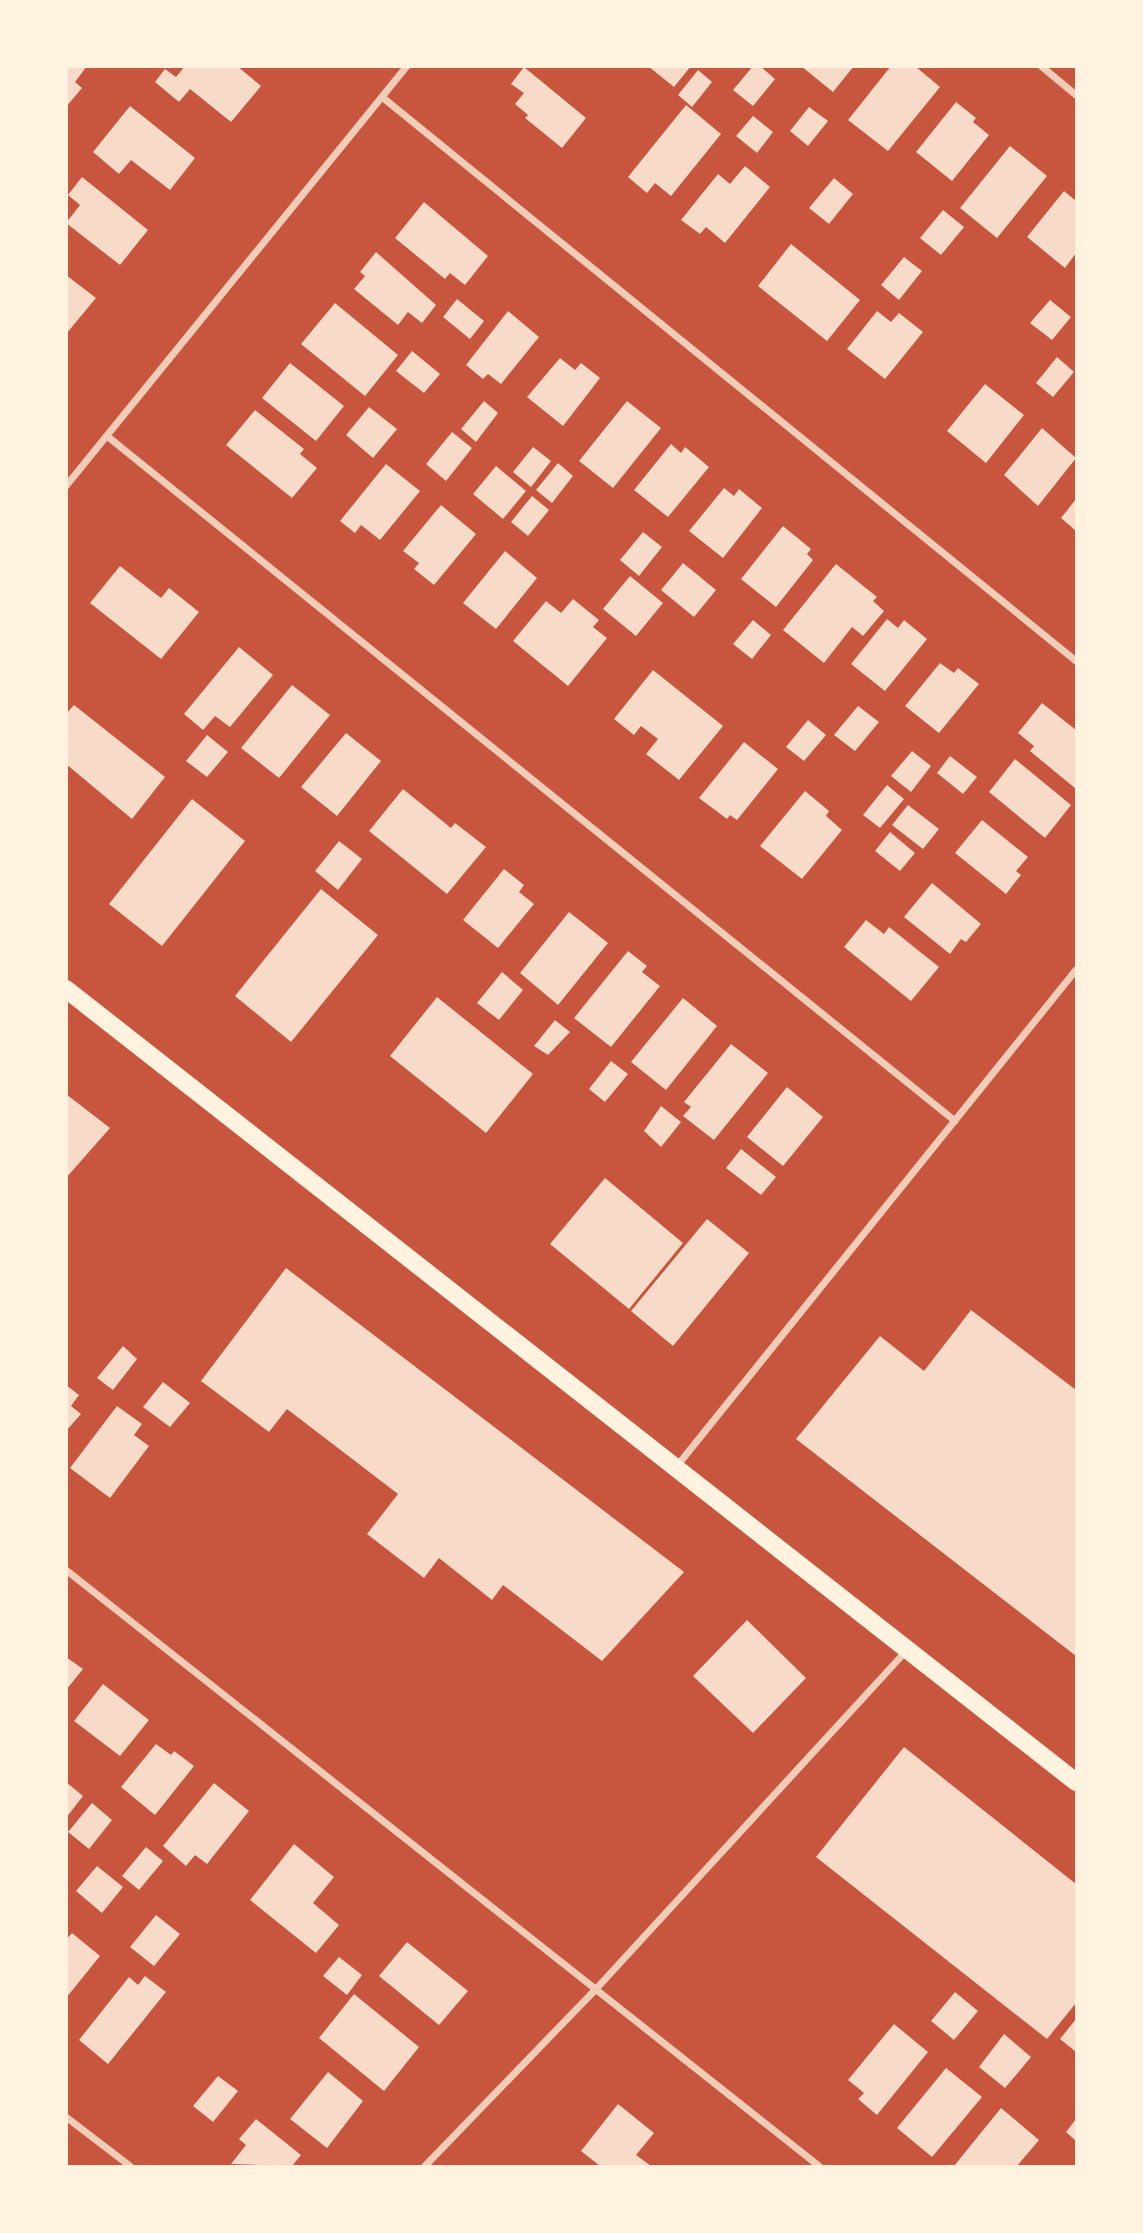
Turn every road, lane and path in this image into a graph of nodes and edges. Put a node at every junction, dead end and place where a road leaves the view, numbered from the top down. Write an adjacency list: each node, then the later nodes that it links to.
1 (407, 66): 4 (street)
2 (1041, 66): 3 (street)
3 (1076, 95)
4 (382, 97): 5 (street); 7 (street)
5 (107, 436): 6 (street); 10 (street)
6 (66, 486)
7 (1076, 661)
8 (1076, 970): 10 (street)
9 (66, 989): 11 (main road)
10 (955, 1121): 11 (street)
11 (677, 1466): 13 (main road)
12 (66, 1570): 15 (street)
13 (908, 1649): 14 (main road); 15 (street)
14 (1076, 1782)
15 (597, 1987): 18 (street); 19 (street)
16 (66, 2117): 17 (street)
17 (130, 2166)
18 (425, 2166)
19 (819, 2166)

